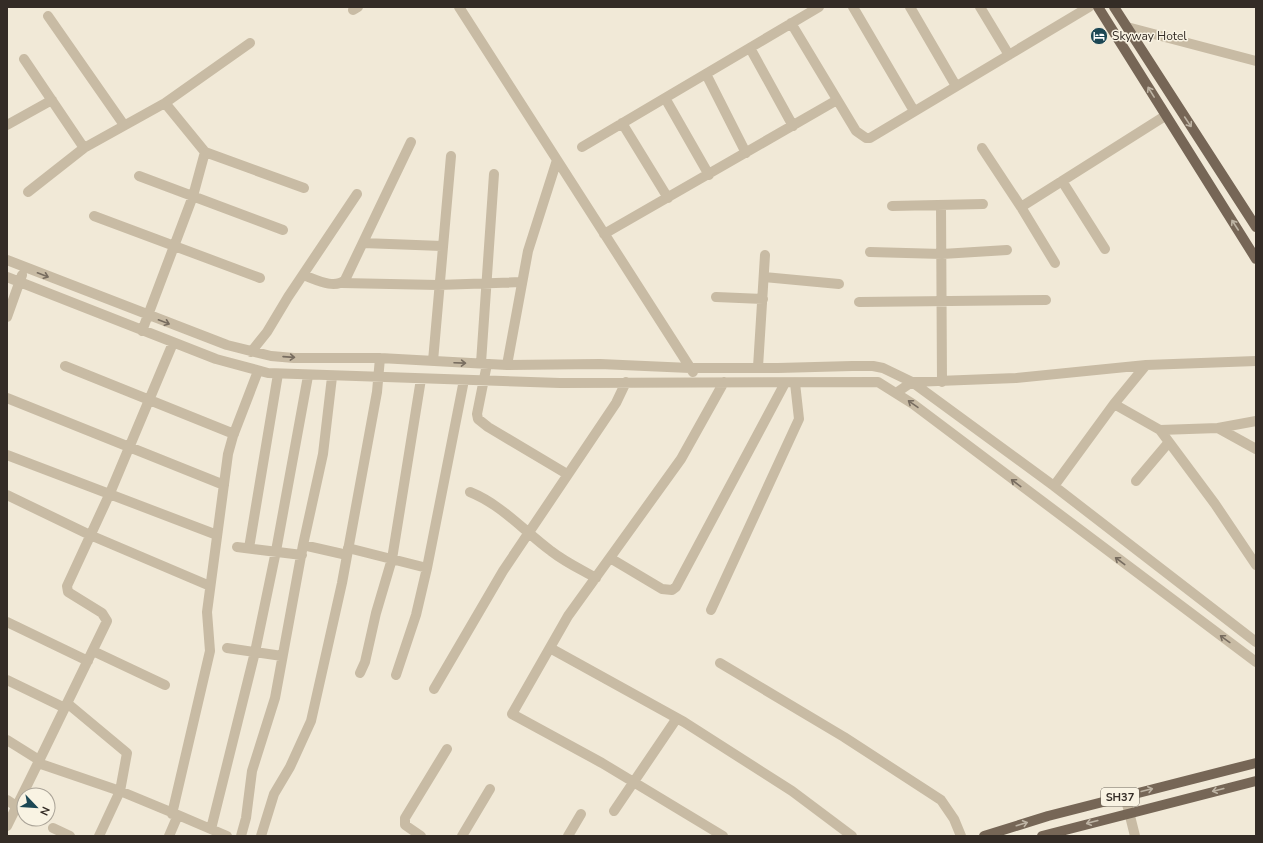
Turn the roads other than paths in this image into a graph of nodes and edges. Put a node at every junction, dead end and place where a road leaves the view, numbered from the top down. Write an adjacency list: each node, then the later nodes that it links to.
1 (459, 7): 36 (street)
2 (819, 7): 10 (street)
3 (853, 7): 23 (street)
4 (910, 7): 18 (street)
5 (980, 7): 14 (street)
6 (1089, 7): 14 (street)
7 (1098, 7): 24 (main road, one-way to 7)
8 (1115, 8): 11 (main road)
9 (48, 16): 27 (street)
10 (791, 24): 13 (street); 21 (street)
11 (1127, 27): 16 (street); 51 (main road, one-way to 51)
12 (250, 43): 22 (street)
13 (750, 48): 17 (street); 28 (street)
14 (1009, 55): 18 (street)
15 (24, 59): 20 (street)
16 (1256, 61)
17 (706, 74): 19 (street); 34 (street)
18 (956, 86): 23 (street)
19 (665, 98): 25 (street); 38 (street)
20 (52, 100): 26 (street); 31 (street)
21 (837, 100): 23 (street); 28 (street)
22 (164, 103): 27 (street); 33 (street)
23 (914, 111)
24 (1165, 116): 40 (street); 62 (main road, one-way to 24)
25 (622, 123): 30 (street); 45 (street)
26 (7, 125)
27 (124, 125): 31 (street)
28 (793, 126): 34 (street)
29 (411, 142): 54 (street)
30 (582, 147)
31 (84, 148): 42 (street)
32 (982, 148): 49 (street)
33 (205, 152): 41 (street); 44 (street)
34 (746, 153): 38 (street)
35 (450, 156): 56 (street)
36 (557, 160): 53 (street); 71 (street)
37 (494, 174): 73 (street)
38 (709, 175): 45 (street)
39 (139, 176): 44 (street)
40 (1062, 181): 49 (street); 57 (street)
41 (304, 188)
42 (28, 192)
43 (357, 194): 66 (street)
44 (193, 196): 52 (street); 55 (street)
45 (668, 198): 53 (street)
46 (983, 204): 47 (street)
47 (941, 205): 48 (street); 60 (street)
48 (892, 206)
49 (1021, 207): 64 (street)
50 (94, 216): 55 (street)
51 (1256, 227)
52 (283, 230)
53 (604, 234): 93 (street)
54 (363, 243): 56 (street); 72 (street)
55 (174, 246): 69 (street); 81 (street)
56 (442, 246): 75 (street)
57 (1105, 249)
58 (1007, 250): 60 (street)
59 (870, 252): 60 (street)
60 (942, 254): 79 (street)
61 (765, 256): 68 (street)
62 (1256, 259)
63 (7, 260): 65 (street)
64 (1055, 263)
65 (24, 268): 70 (street); 81 (street, one-way to 81)
66 (303, 274): 72 (street); 85 (street)
67 (7, 277): 70 (street)
68 (764, 277): 74 (street); 77 (street)
69 (260, 278)
70 (20, 282): 82 (street); 83 (street)
71 (521, 282): 73 (street); 90 (street)
72 (342, 283): 75 (street)
73 (486, 283): 75 (street); 89 (street)
74 (839, 284)
75 (438, 285): 87 (street)
76 (716, 297): 77 (street)
77 (762, 299): 94 (street)
78 (1046, 300): 79 (street)
79 (942, 301): 80 (street); 108 (street)
80 (859, 302)
81 (148, 316): 83 (street); 85 (street, one-way to 85)
82 (7, 317)
83 (142, 330): 84 (street)
84 (173, 343): 95 (street); 111 (street)
85 (250, 352): 86 (street, one-way to 86)
86 (380, 358): 87 (street); 99 (street)
87 (433, 361): 89 (street, one-way to 89)
88 (1256, 361): 91 (street)
89 (484, 363): 90 (street); 102 (street)
90 (507, 365): 93 (street)
91 (1146, 365): 108 (street); 112 (street)
92 (65, 366): 111 (street)
93 (690, 368): 94 (street); 104 (street)
94 (758, 368): 107 (street)
95 (258, 371): 96 (street); 116 (street)
96 (278, 374): 97 (street); 132 (street)
97 (308, 376): 98 (street); 134 (street)
98 (332, 377): 99 (street); 133 (street)
99 (378, 378): 100 (street); 135 (street)
100 (421, 379): 101 (street); 137 (street)
101 (464, 380): 102 (street); 139 (street)
102 (483, 381): 103 (street); 121 (street)
103 (626, 382): 104 (street); 121 (street)
104 (698, 382): 105 (street)
105 (724, 382): 106 (street); 136 (street)
106 (790, 382): 109 (street); 136 (street); 142 (street)
107 (912, 382): 108 (street); 109 (street); 124 (street)
108 (942, 382)
109 (896, 393): 150 (street, one-way to 109)
110 (7, 398): 118 (street)
111 (149, 399): 116 (street); 118 (street)
112 (1114, 404): 115 (street); 124 (street)
113 (1256, 421): 114 (street)
114 (1218, 428): 115 (street); 119 (street)
115 (1160, 430): 117 (street)
116 (234, 434): 123 (street)
117 (1169, 442): 122 (street); 138 (street)
118 (129, 448): 123 (street); 126 (street)
119 (1256, 449)
120 (7, 455): 126 (street)
121 (568, 474): 128 (street)
122 (1136, 481)
123 (224, 485): 130 (street)
124 (1054, 486): 144 (street)
125 (470, 492): 128 (street)
126 (110, 493): 129 (street); 130 (street)
127 (7, 495): 129 (street)
128 (528, 533): 140 (street); 156 (street)
129 (90, 535): 141 (street); 148 (street)
130 (217, 535): 141 (street)
131 (237, 547): 132 (street)
132 (249, 548): 134 (street)
133 (303, 550): 134 (street); 135 (street); 149 (street)
134 (276, 551): 147 (street)
135 (348, 551): 137 (street); 183 (street)
136 (610, 558): 140 (street)
137 (392, 559): 139 (street); 152 (street)
138 (1256, 565)
139 (427, 568): 153 (street)
140 (596, 578): 146 (street)
141 (210, 586): 173 (street)
142 (711, 610)
143 (7, 622): 148 (street)
144 (1256, 642)
145 (227, 648): 147 (street)
146 (550, 648): 158 (street); 164 (street)
147 (255, 652): 149 (street); 177 (street)
148 (90, 656): 155 (street); 157 (street)
149 (282, 656): 182 (street)
150 (1256, 662)
151 (720, 663): 189 (street)
152 (360, 673)
153 (396, 675)
154 (7, 680): 157 (street)
155 (165, 685)
156 (434, 689)
157 (66, 705): 161 (street); 167 (street)
158 (678, 718): 164 (street); 188 (street)
159 (7, 740): 161 (street)
160 (447, 749): 184 (street)
161 (38, 761): 165 (street); 167 (street)
162 (1256, 763): 168 (main road, SH37, one-way to 162)
163 (1256, 781): 172 (main road, SH37, one-way to 172)
164 (634, 782): 171 (street); 187 (street)
165 (25, 787)
166 (490, 789): 185 (street)
167 (120, 791): 173 (street); 179 (street)
168 (1125, 796): 172 (street); 190 (main road, SH37, one-way to 168)
169 (7, 800): 170 (street)
170 (16, 806): 175 (street)
171 (614, 811)
172 (1129, 812): 191 (main road, SH37, one-way to 191); 192 (street)
173 (175, 814): 177 (street); 180 (street)
174 (581, 814): 186 (street)
175 (7, 826)
176 (53, 828): 178 (street)
177 (211, 829): 181 (street)
178 (70, 836)
179 (99, 836)
180 (169, 836)
181 (227, 836)
182 (241, 836)
183 (261, 836)
184 (422, 836)
185 (462, 836)
186 (568, 836)
187 (723, 836)
188 (852, 836)
189 (961, 836)
190 (984, 836)
191 (1042, 836)
192 (1136, 836)

